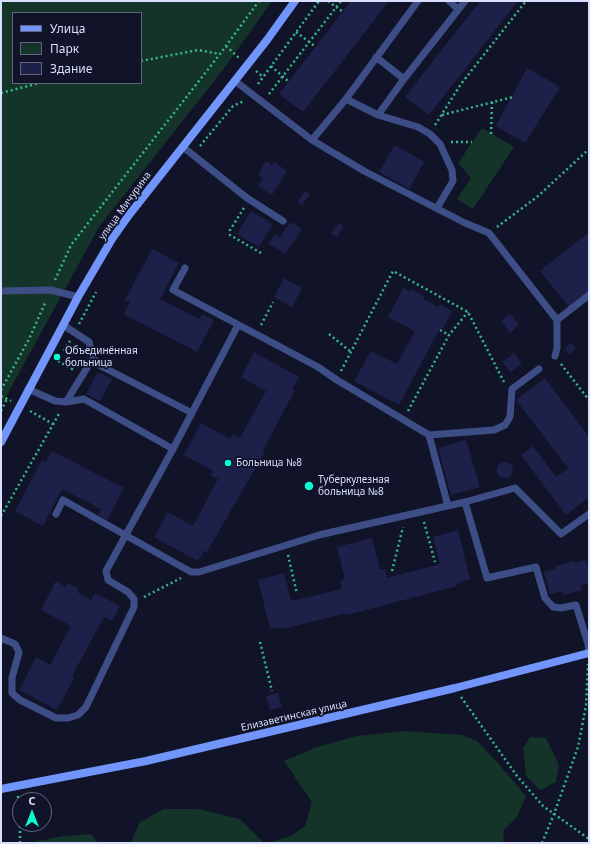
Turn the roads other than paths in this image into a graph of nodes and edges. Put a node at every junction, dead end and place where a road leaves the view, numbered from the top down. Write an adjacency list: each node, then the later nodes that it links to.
1 (295, 1): 8 (street, улица Мичурина)
2 (418, 1): 6 (lane)
3 (448, 1): 5 (lane)
4 (465, 1): 5 (lane)
5 (458, 9): 7 (lane)
6 (376, 57): 7 (lane); 9 (lane)
7 (404, 79): 10 (lane)
8 (235, 81): 11 (lane); 12 (street, улица Мичурина)
9 (346, 99): 10 (lane); 11 (lane)
10 (378, 115): 13 (lane)
11 (312, 140): 13 (lane)
12 (183, 147): 14 (lane); 18 (street, улица Мичурина)
13 (437, 208): 19 (lane)
14 (283, 220)
15 (185, 268): 20 (lane)
16 (1, 291): 18 (lane)
17 (589, 295): 19 (lane)
18 (78, 297): 21 (street, улица Мичурина)
19 (557, 320): 22 (lane)
20 (238, 324): 27 (lane); 28 (lane)
21 (63, 325): 23 (lane); 25 (street, улица Мичурина)
22 (555, 356)
23 (93, 358): 26 (lane); 27 (lane)
24 (539, 369): 28 (lane)
25 (28, 389): 26 (lane); 29 (street, улица Мичурина)
26 (66, 402): 30 (lane)
27 (192, 413): 30 (lane)
28 (429, 435): 32 (lane)
29 (1, 442)
30 (173, 449): 35 (lane)
31 (465, 502): 32 (lane); 34 (lane); 37 (lane)
32 (448, 506): 35 (lane)
33 (56, 514): 35 (lane)
34 (589, 514)
35 (127, 536): 36 (lane)
36 (1, 638)
37 (589, 653): 38 (street, Елизаветинская улица)
38 (1, 789)

